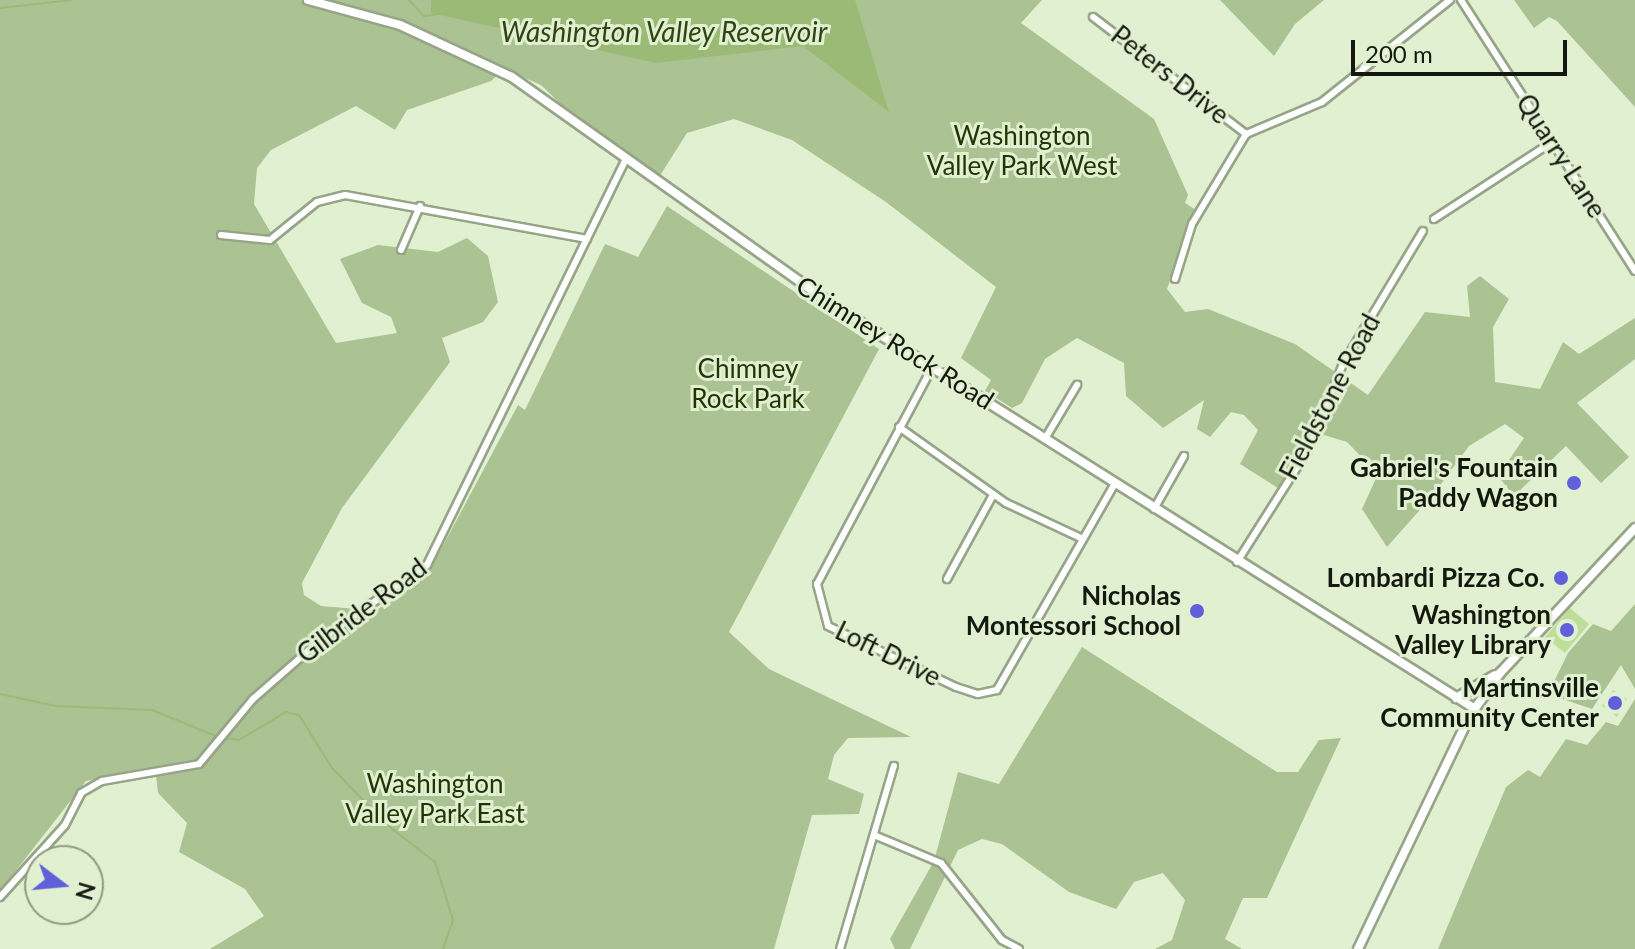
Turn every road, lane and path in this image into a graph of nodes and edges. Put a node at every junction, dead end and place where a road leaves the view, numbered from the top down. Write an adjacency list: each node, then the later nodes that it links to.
1 (308, 0): 7 (street, Chimney Rock Road)
2 (1450, 0): 5 (street)
3 (1461, 0): 6 (street, Quarry Lane)
4 (1093, 17): 5 (street, Peters Drive)
5 (1246, 134): 15 (street)
6 (1552, 142): 9 (street); 14 (street, Quarry Lane)
7 (624, 162): 12 (street, Gilbride Road); 16 (street, Chimney Rock Road)
8 (420, 206): 11 (street); 12 (street); 13 (street)
9 (1434, 219)
10 (1423, 231): 26 (street, Fieldstone Road)
11 (221, 235)
12 (587, 239): 33 (street, Gilbride Road)
13 (401, 250)
14 (1635, 271)
15 (1175, 279)
16 (933, 366): 18 (street, Loft Drive); 19 (street, Chimney Rock Road)
17 (1077, 385): 19 (street)
18 (899, 427): 22 (street); 25 (street, Loft Drive)
19 (1046, 437): 21 (street, Chimney Rock Road)
20 (1184, 456): 23 (street)
21 (1115, 483): 23 (street, Chimney Rock Road); 25 (street, Loft Drive)
22 (993, 495): 25 (street); 27 (street)
23 (1154, 510): 26 (street, Chimney Rock Road)
24 (1635, 528): 28 (street)
25 (1083, 539)
26 (1236, 563): 29 (street, Chimney Rock Road)
27 (947, 579)
28 (1500, 673): 29 (street); 30 (street)
29 (1456, 698): 30 (street, Chimney Rock Road)
30 (1475, 709): 36 (street)
31 (894, 766): 32 (street)
32 (874, 835): 34 (street); 35 (street)
33 (0, 897)
34 (840, 949)
35 (1019, 949)
36 (1358, 949)

